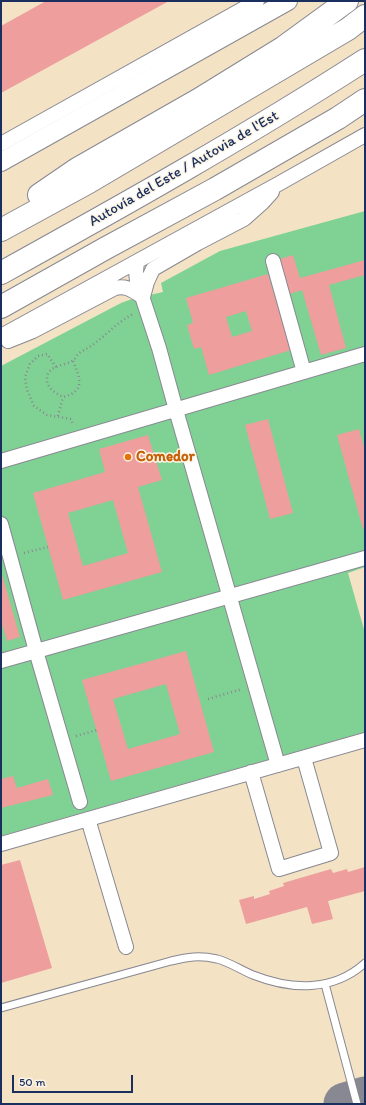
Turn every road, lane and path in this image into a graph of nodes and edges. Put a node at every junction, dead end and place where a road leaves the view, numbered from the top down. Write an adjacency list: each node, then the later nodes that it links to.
1 (257, 1): 8 (street)
2 (288, 1): 9 (street)
3 (347, 1): 11 (highway)
4 (365, 16): 12 (highway)
5 (365, 60): 15 (highway, Autovía del Este / Autovia de l'Est)
6 (365, 100): 17 (highway)
7 (365, 135): 10 (street)
8 (1, 144)
9 (1, 162)
10 (280, 183): 14 (street); 16 (street)
11 (1, 223)
12 (1, 230)
13 (273, 261): 23 (street)
14 (137, 262): 16 (street); 18 (street)
15 (1, 273)
16 (144, 302): 19 (street); 21 (path); 25 (street)
17 (1, 307)
18 (1, 336)
19 (1, 344)
20 (365, 354): 23 (street)
21 (73, 361): 22 (path); 24 (path)
22 (56, 367): 24 (path); 26 (path)
23 (304, 372): 25 (street)
24 (63, 397): 26 (path)
25 (176, 410): 27 (street); 33 (street)
26 (58, 416): 27 (path)
27 (78, 438): 28 (street)
28 (1, 461)
29 (1, 524): 31 (street)
30 (48, 547): 31 (path)
31 (8, 550): 34 (street)
32 (365, 558): 33 (street)
33 (230, 596): 34 (street); 36 (street)
34 (36, 651): 35 (street); 39 (street)
35 (1, 661)
36 (255, 685): 37 (path); 42 (street)
37 (208, 699)
38 (97, 730): 39 (path)
39 (62, 740): 44 (street)
40 (365, 740): 41 (street)
41 (304, 758): 42 (street); 43 (street)
42 (278, 765): 43 (street)
43 (251, 772): 45 (street)
44 (80, 802)
45 (88, 819): 46 (street); 47 (street)
46 (1, 844)
47 (126, 947)
48 (365, 963): 49 (lane)
49 (325, 984): 50 (lane); 51 (lane)
50 (1, 1008)
51 (358, 1104)

